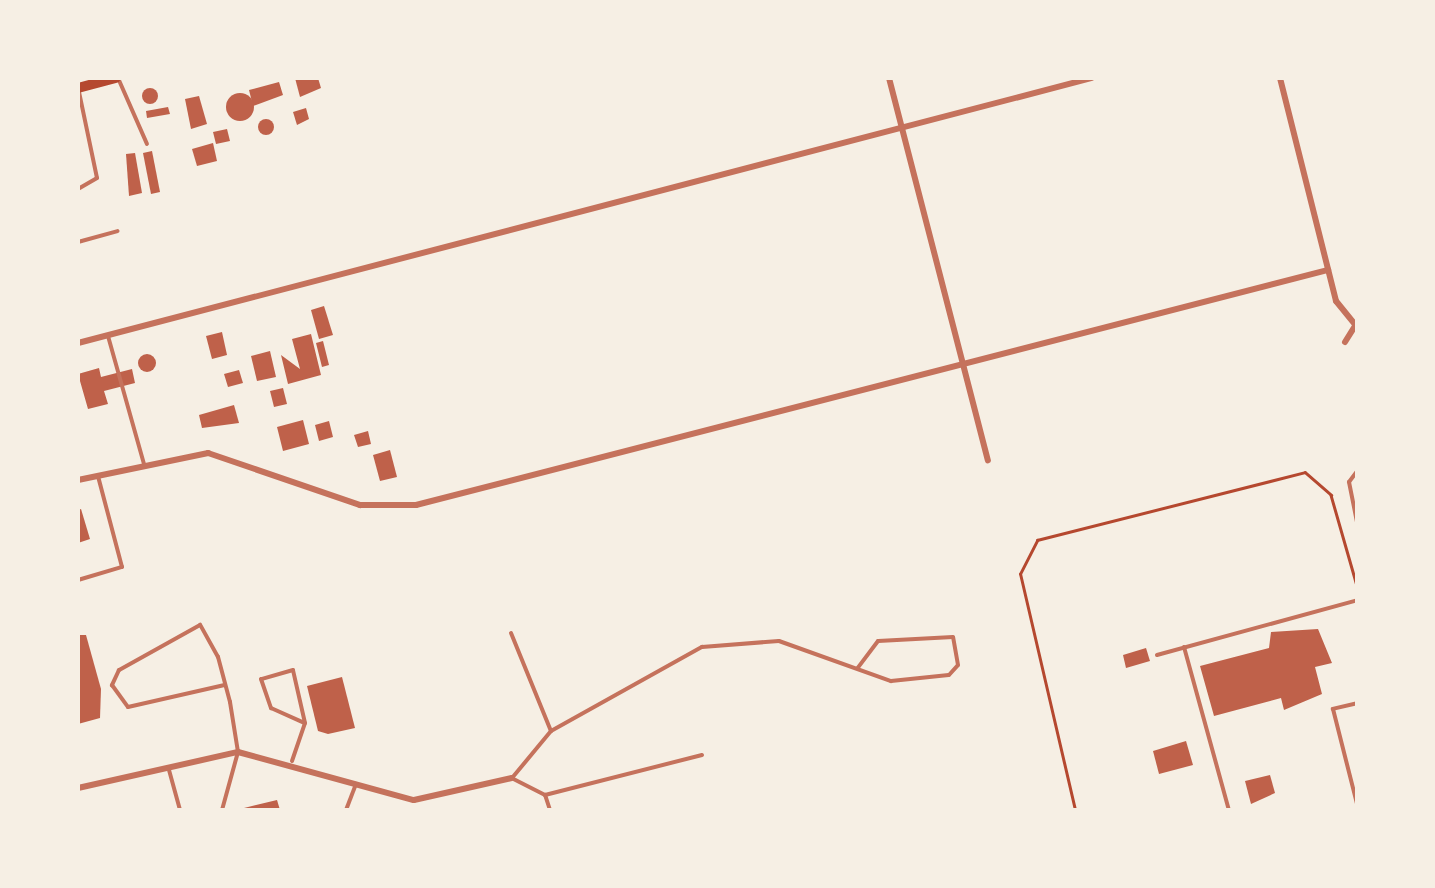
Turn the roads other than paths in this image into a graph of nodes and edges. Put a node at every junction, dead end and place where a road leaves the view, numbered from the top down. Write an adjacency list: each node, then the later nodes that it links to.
1 (117, 78): 5 (main road); 7 (lane)
2 (889, 78): 6 (street)
3 (1092, 78): 6 (street)
4 (1280, 78): 11 (street)
5 (78, 88): 8 (lane)
6 (902, 128): 13 (street); 16 (street)
7 (147, 144)
8 (78, 189)
9 (118, 231): 10 (lane)
10 (78, 242)
11 (1328, 270): 12 (street); 16 (street)
12 (1356, 327): 14 (street)
13 (108, 336): 15 (street); 18 (lane)
14 (1345, 342)
15 (78, 343)
16 (964, 365): 17 (street); 18 (street)
17 (988, 460)
18 (144, 464): 20 (street)
19 (1358, 470): 22 (lane)
20 (98, 476): 21 (street); 24 (lane)
21 (78, 480)
22 (1356, 511): 23 (lane)
23 (1358, 527)
24 (78, 580)
25 (1358, 600): 27 (lane)
26 (511, 633): 33 (lane)
27 (1184, 647): 28 (lane); 47 (lane)
28 (1158, 654)
29 (858, 668): 29 (lane); 33 (lane)
30 (225, 685): 30 (lane); 34 (lane)
31 (1358, 704): 42 (lane)
32 (305, 723): 32 (lane); 36 (lane)
33 (550, 731): 38 (lane)
34 (238, 752): 36 (street); 37 (street); 44 (lane)
35 (702, 755): 41 (lane)
36 (292, 761): 39 (street)
37 (168, 766): 40 (street); 43 (lane)
38 (512, 778): 39 (street); 41 (lane)
39 (356, 784): 45 (lane)
40 (78, 788)
41 (545, 795): 46 (lane)
42 (1358, 808)
43 (180, 810)
44 (222, 810)
45 (346, 810)
46 (550, 810)
47 (1229, 810)

